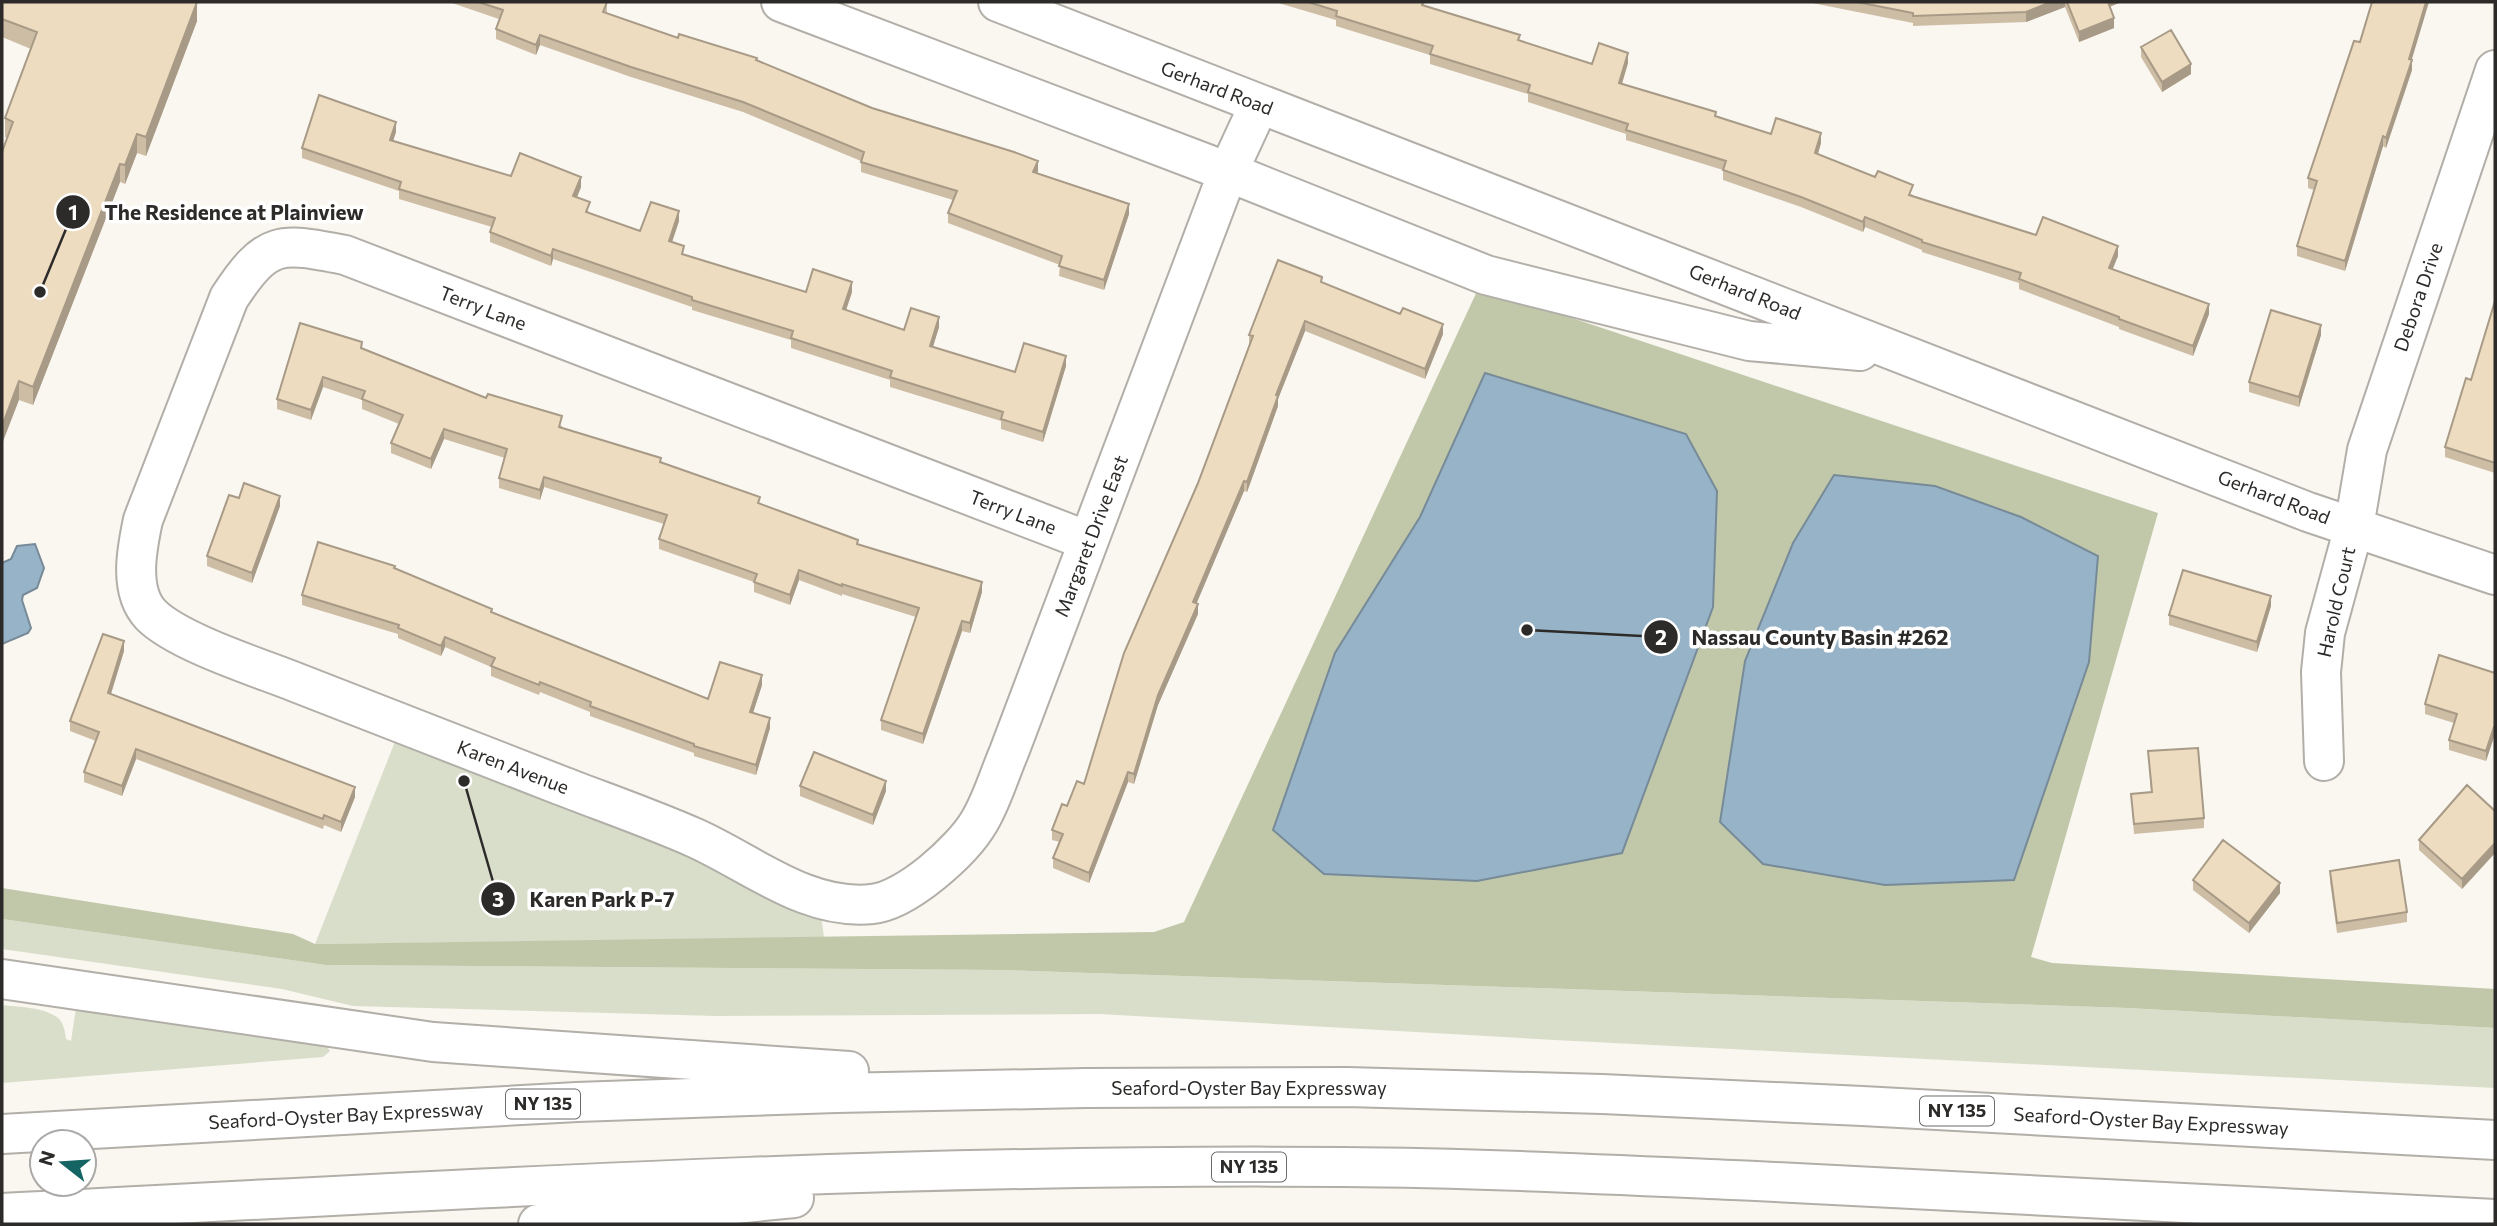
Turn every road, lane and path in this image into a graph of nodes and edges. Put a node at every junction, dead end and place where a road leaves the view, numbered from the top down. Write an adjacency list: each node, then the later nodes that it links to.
1 (781, 2): 5 (main road)
2 (998, 2): 4 (main road, Gerhard Road)
3 (2495, 70): 7 (main road, Debora Drive)
4 (1259, 104): 5 (main road, Margaret Drive East); 6 (main road, Gerhard Road)
5 (1228, 172): 6 (main road); 8 (main road, Margaret Drive East)
6 (1904, 356): 7 (main road, Gerhard Road)
7 (2354, 527): 9 (main road, Gerhard Road); 11 (main road, Harold Court)
8 (1088, 541): 10 (main road, Terry Lane); 12 (main road, Margaret Drive East)
9 (2495, 575)
10 (170, 630): 12 (main road, Karen Avenue)
11 (2325, 761)
12 (855, 904)
13 (2, 979): 14 (main road)
14 (1084, 1088): 15 (main road, Seaford-Oyster Bay Expressway / NY 135); 16 (main road, Seaford-Oyster Bay Expressway / NY 135)
15 (2, 1134)
16 (2495, 1140)
17 (1085, 1168): 18 (main road, NY 135); 19 (main road, NY 135); 20 (main road)
18 (2, 1213)
19 (2495, 1219)
20 (538, 1224)

